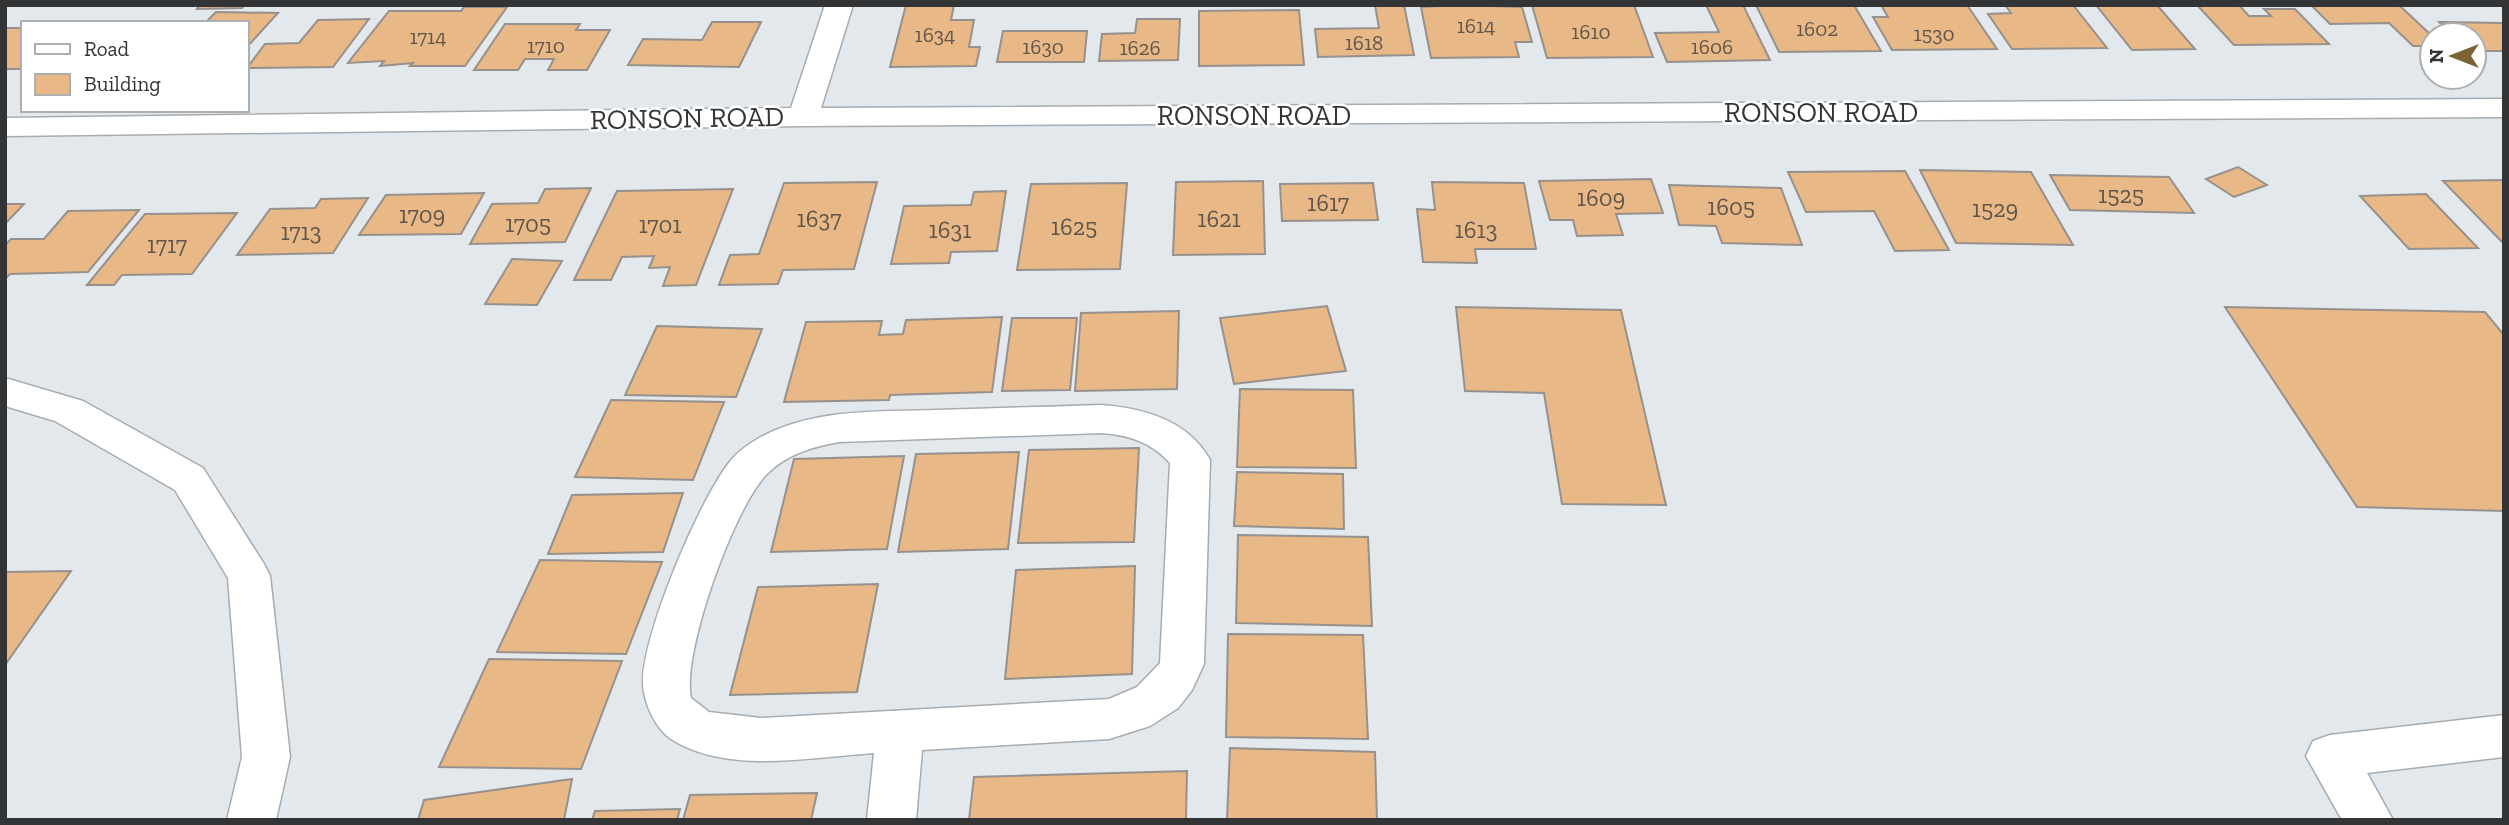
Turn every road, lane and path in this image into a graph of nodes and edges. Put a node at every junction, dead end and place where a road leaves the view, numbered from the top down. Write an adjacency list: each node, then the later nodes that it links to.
1 (839, 5): 3 (street)
2 (2504, 108): 3 (street, RONSON ROAD)
3 (803, 117): 4 (street, RONSON ROAD)
4 (5, 127)
5 (5, 392): 8 (street)
6 (901, 730): 6 (street); 9 (street)
7 (2504, 736): 10 (street)
8 (251, 820)
9 (891, 820)
10 (2369, 820)

